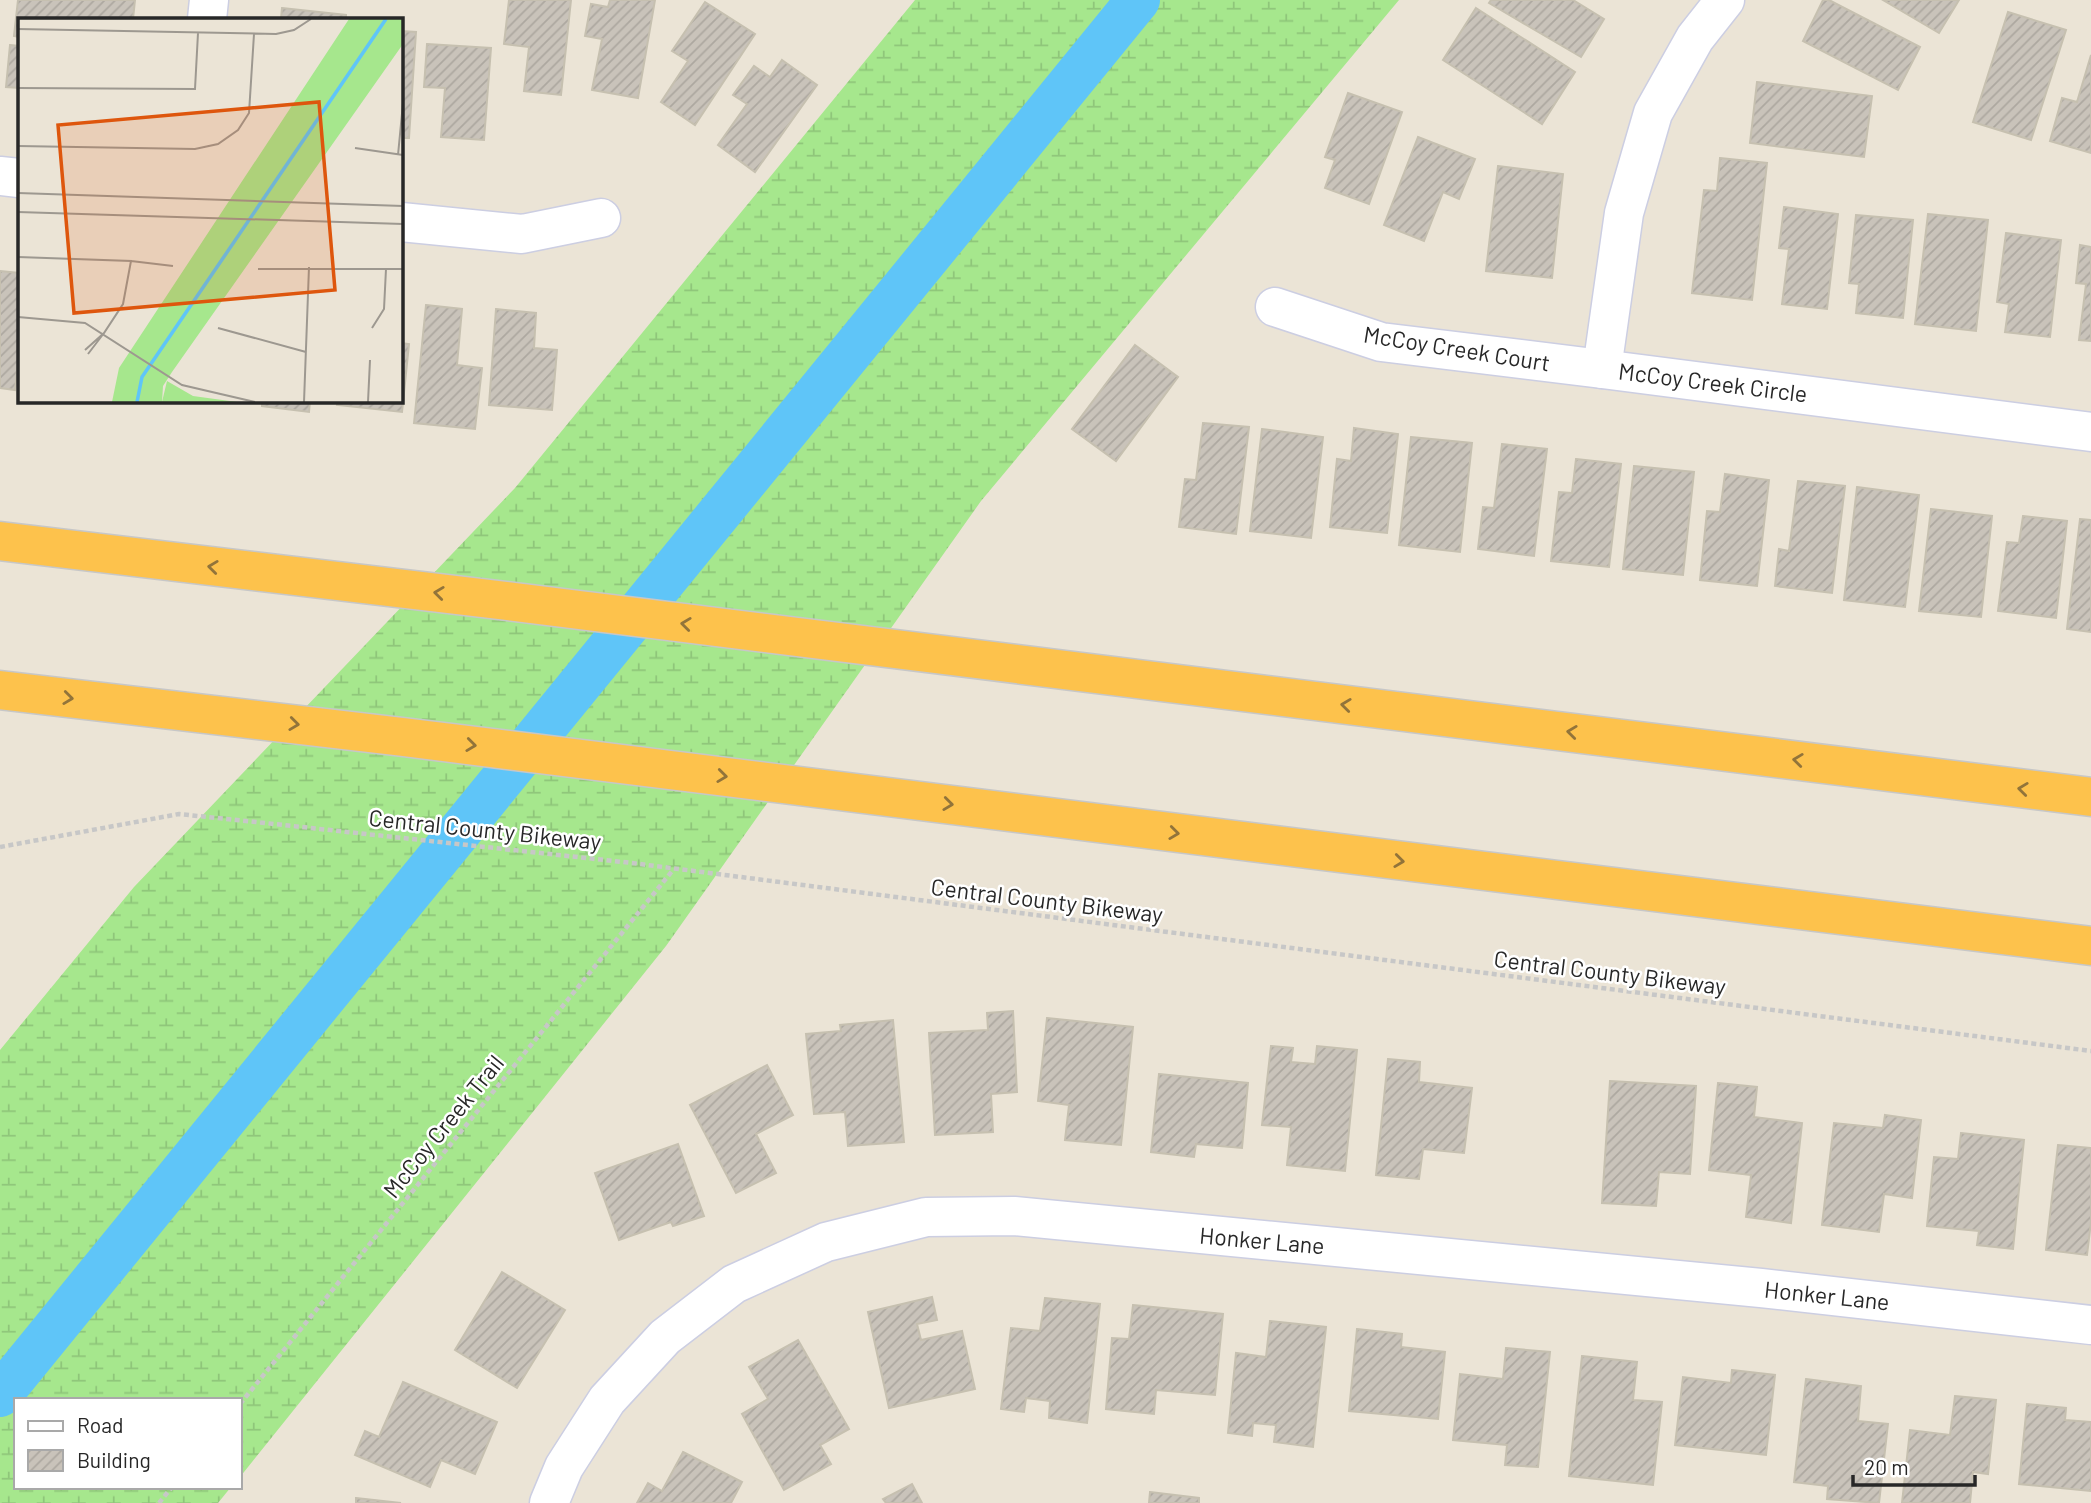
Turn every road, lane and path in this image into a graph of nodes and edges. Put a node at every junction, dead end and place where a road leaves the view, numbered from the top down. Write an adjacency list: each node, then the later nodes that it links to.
1 (209, 0): 3 (street)
2 (1725, 0): 9 (street, McCoy Creek Circle)
3 (207, 18)
4 (0, 176): 5 (street)
5 (18, 178)
6 (601, 218): 7 (street)
7 (402, 222)
8 (1275, 307): 9 (street, McCoy Creek Court)
9 (1602, 369): 10 (street, McCoy Creek Circle)
10 (2091, 432)
11 (0, 541): 13 (highway, one-way to 11)
12 (0, 690): 16 (highway, one-way to 16)
13 (2091, 797)
14 (0, 847): 15 (path, Central County Bikeway)
15 (674, 869): 17 (path, Central County Bikeway); 19 (path, McCoy Creek Trail)
16 (2091, 946)
17 (2091, 1051)
18 (2091, 1325): 22 (street, Honker Lane)
19 (242, 1402)
20 (170, 1489): 21 (path)
21 (159, 1503)
22 (549, 1503)

